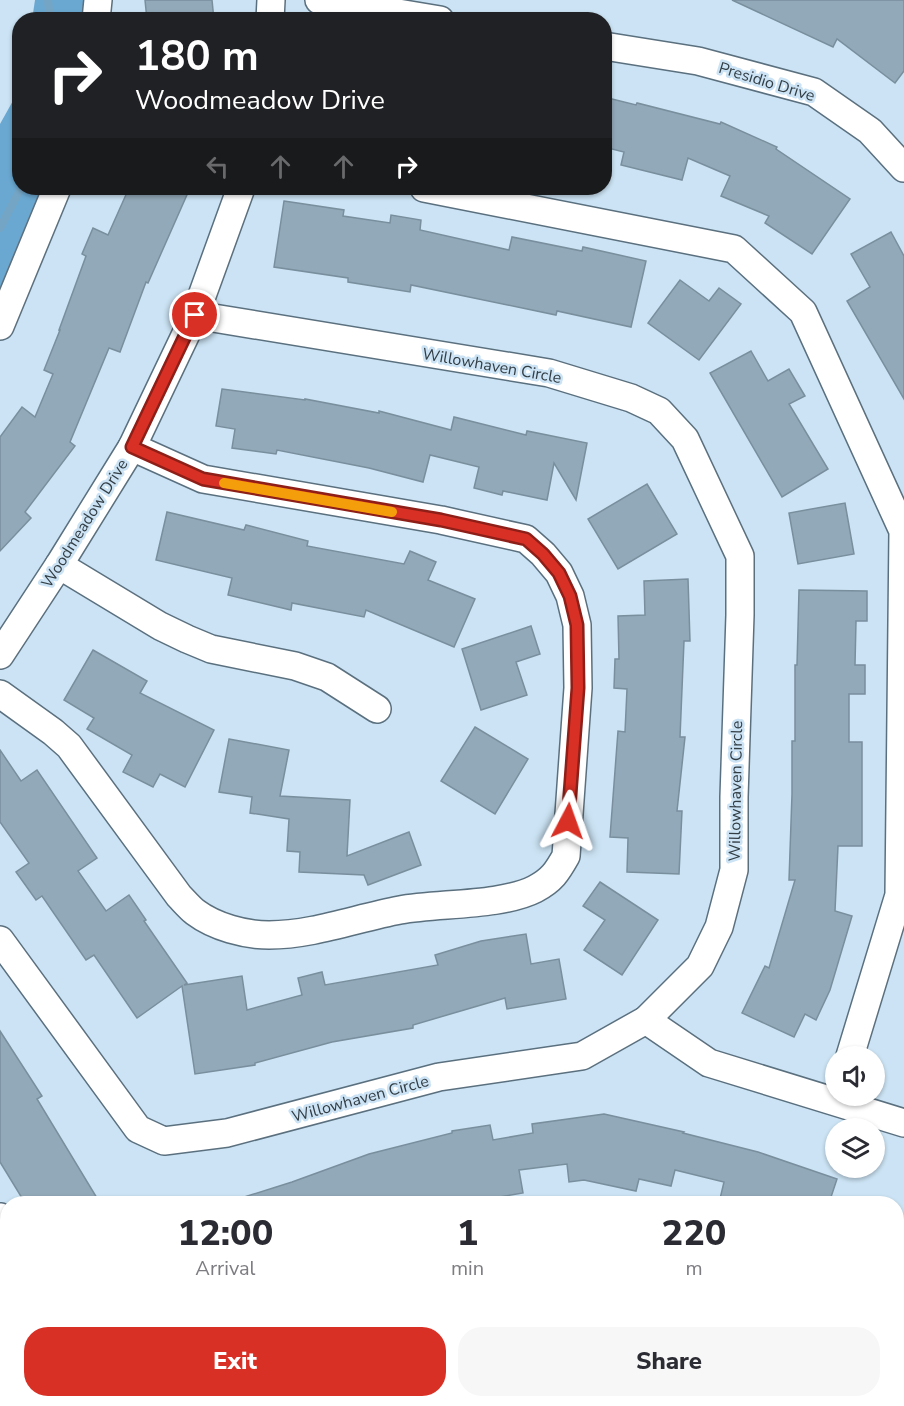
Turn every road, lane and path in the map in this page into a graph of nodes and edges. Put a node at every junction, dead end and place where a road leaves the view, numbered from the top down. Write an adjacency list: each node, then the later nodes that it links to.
1 (319, 0): 2 (street)
2 (392, 12)
3 (612, 47): 4 (street, Presidio Drive)
4 (904, 168)
5 (54, 195): 9 (street)
6 (238, 195): 8 (street, Woodmeadow Drive)
7 (460, 195): 17 (street)
8 (195, 315): 10 (street, Woodmeadow Drive); 16 (street, Willowhaven Circle)
9 (0, 326)
10 (132, 447): 11 (street, Woodmeadow Drive); 13 (street)
11 (59, 566): 12 (street, Woodmeadow Drive); 14 (street)
12 (0, 655)
13 (0, 694)
14 (377, 709)
15 (0, 940): 16 (street, Willowhaven Circle)
16 (646, 1020): 18 (street)
17 (853, 1046)
18 (825, 1096)
19 (856, 1106): 20 (street)
20 (904, 1124)

